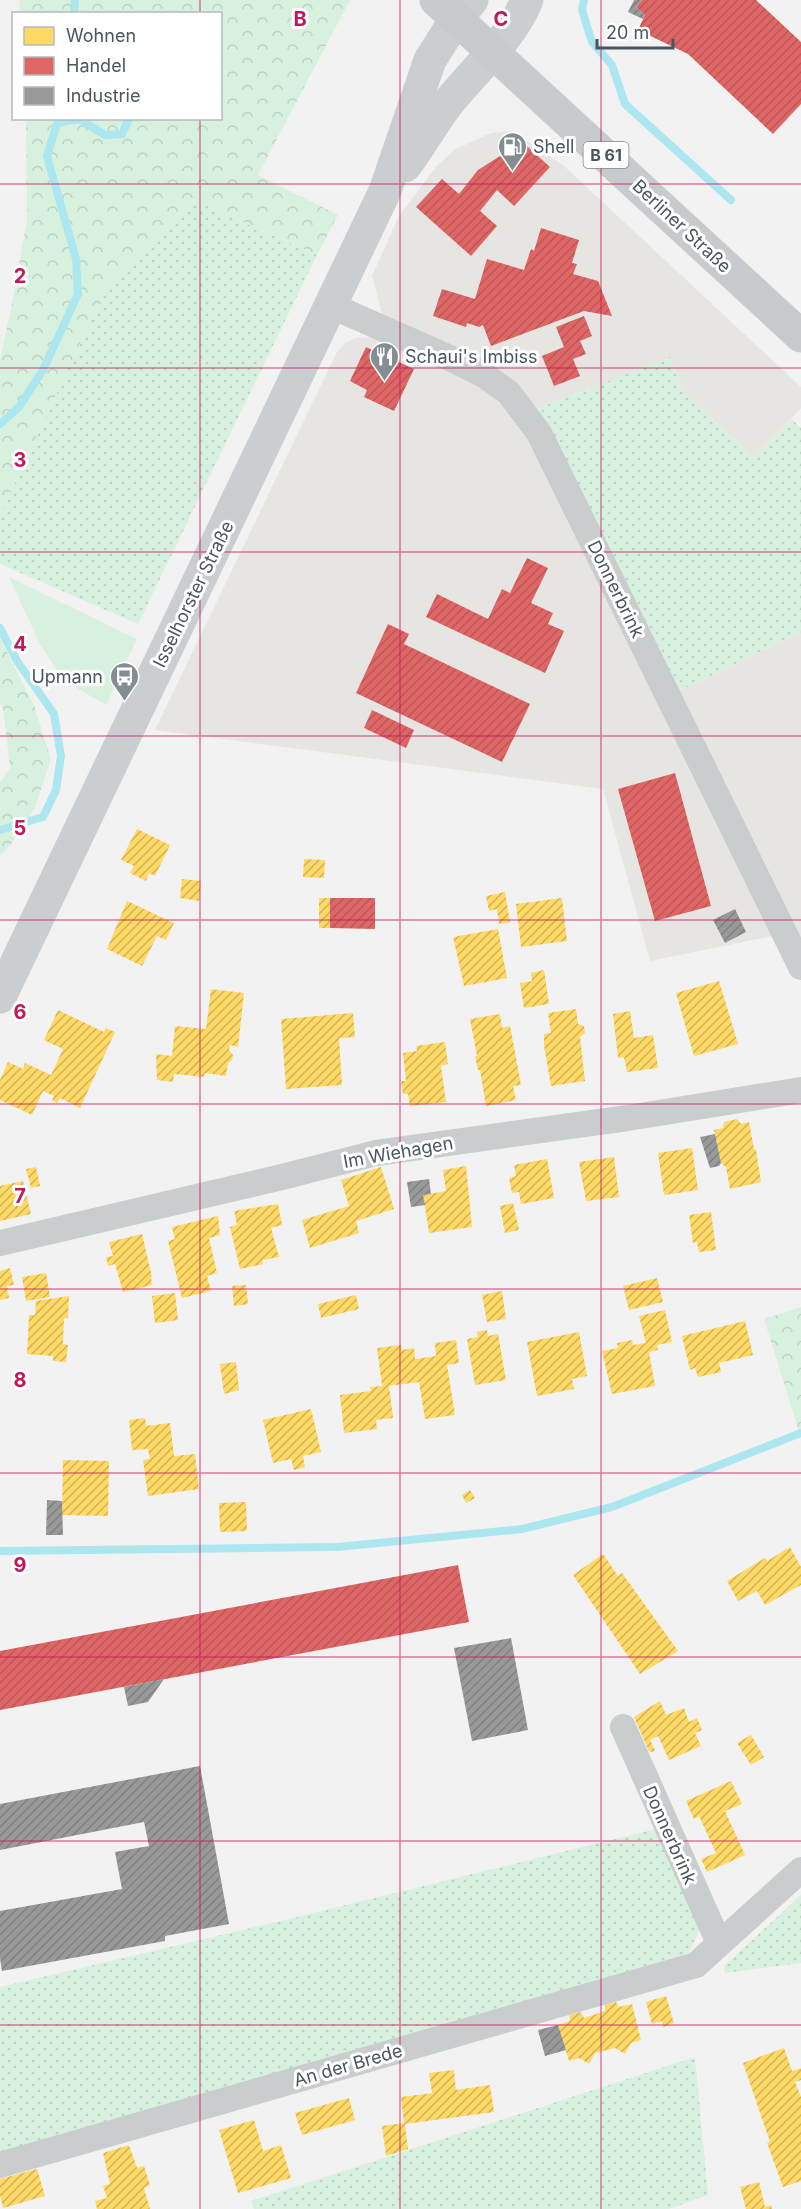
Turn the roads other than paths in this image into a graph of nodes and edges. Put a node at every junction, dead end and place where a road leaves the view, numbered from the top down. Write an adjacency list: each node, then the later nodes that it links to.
1 (527, 0): 3 (street, Isselhorster Straße)
2 (455, 6): 3 (main road, Berliner Straße / B 61); 4 (street, Isselhorster Straße)
3 (494, 53): 4 (street, Isselhorster Straße); 6 (main road, Berliner Straße / B 61)
4 (385, 191): 5 (street, Isselhorster Straße)
5 (332, 306): 7 (street, Donnerbrink); 8 (street, Isselhorster Straße)
6 (801, 336)
7 (801, 967)
8 (0, 998)
9 (801, 1090): 10 (street, Im Wiehagen)
10 (0, 1243)
11 (623, 1727): 13 (street, Donnerbrink)
12 (801, 1870): 13 (street)
13 (719, 1943): 14 (street, An der Brede)
14 (0, 2165)

